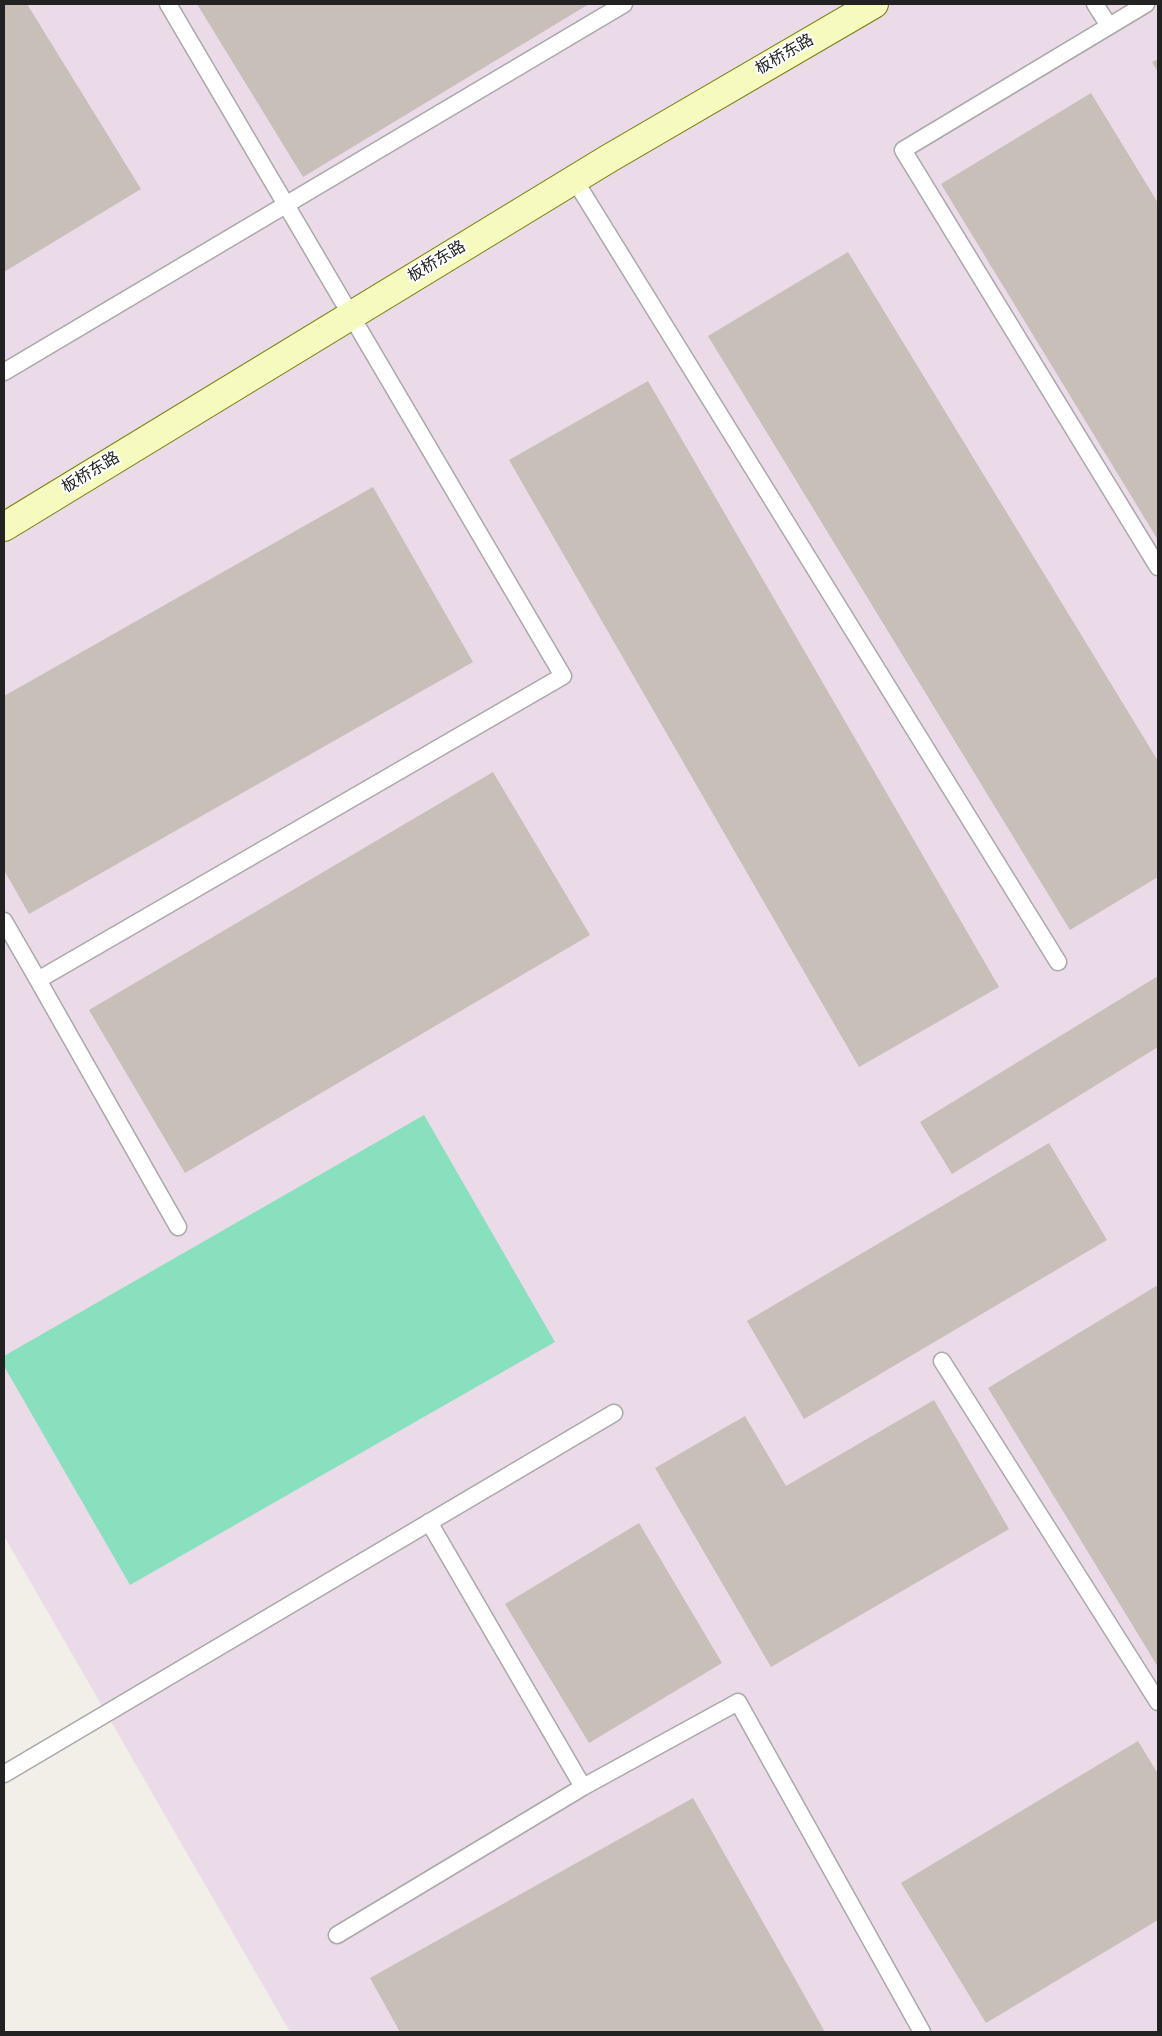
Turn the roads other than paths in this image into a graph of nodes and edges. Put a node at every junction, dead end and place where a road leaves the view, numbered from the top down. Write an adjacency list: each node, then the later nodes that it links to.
1 (168, 4): 8 (lane)
2 (624, 4): 8 (lane)
3 (874, 4): 7 (street, 板桥东路)
4 (1095, 4): 6 (lane)
5 (1146, 4): 6 (lane)
6 (1109, 26): 12 (lane)
7 (574, 180): 9 (street, 板桥东路); 14 (lane)
8 (286, 205): 9 (lane); 10 (lane)
9 (351, 315): 11 (street, 板桥东路); 15 (lane)
10 (4, 372)
11 (4, 526)
12 (1158, 567)
13 (4, 921): 15 (lane)
14 (1058, 962)
15 (38, 980): 16 (lane)
16 (178, 1226)
17 (942, 1361): 20 (lane)
18 (614, 1413): 19 (lane)
19 (429, 1522): 21 (lane); 22 (lane)
20 (1158, 1702)
21 (4, 1774)
22 (583, 1787): 23 (lane); 24 (lane)
23 (337, 1935)
24 (922, 2032)

